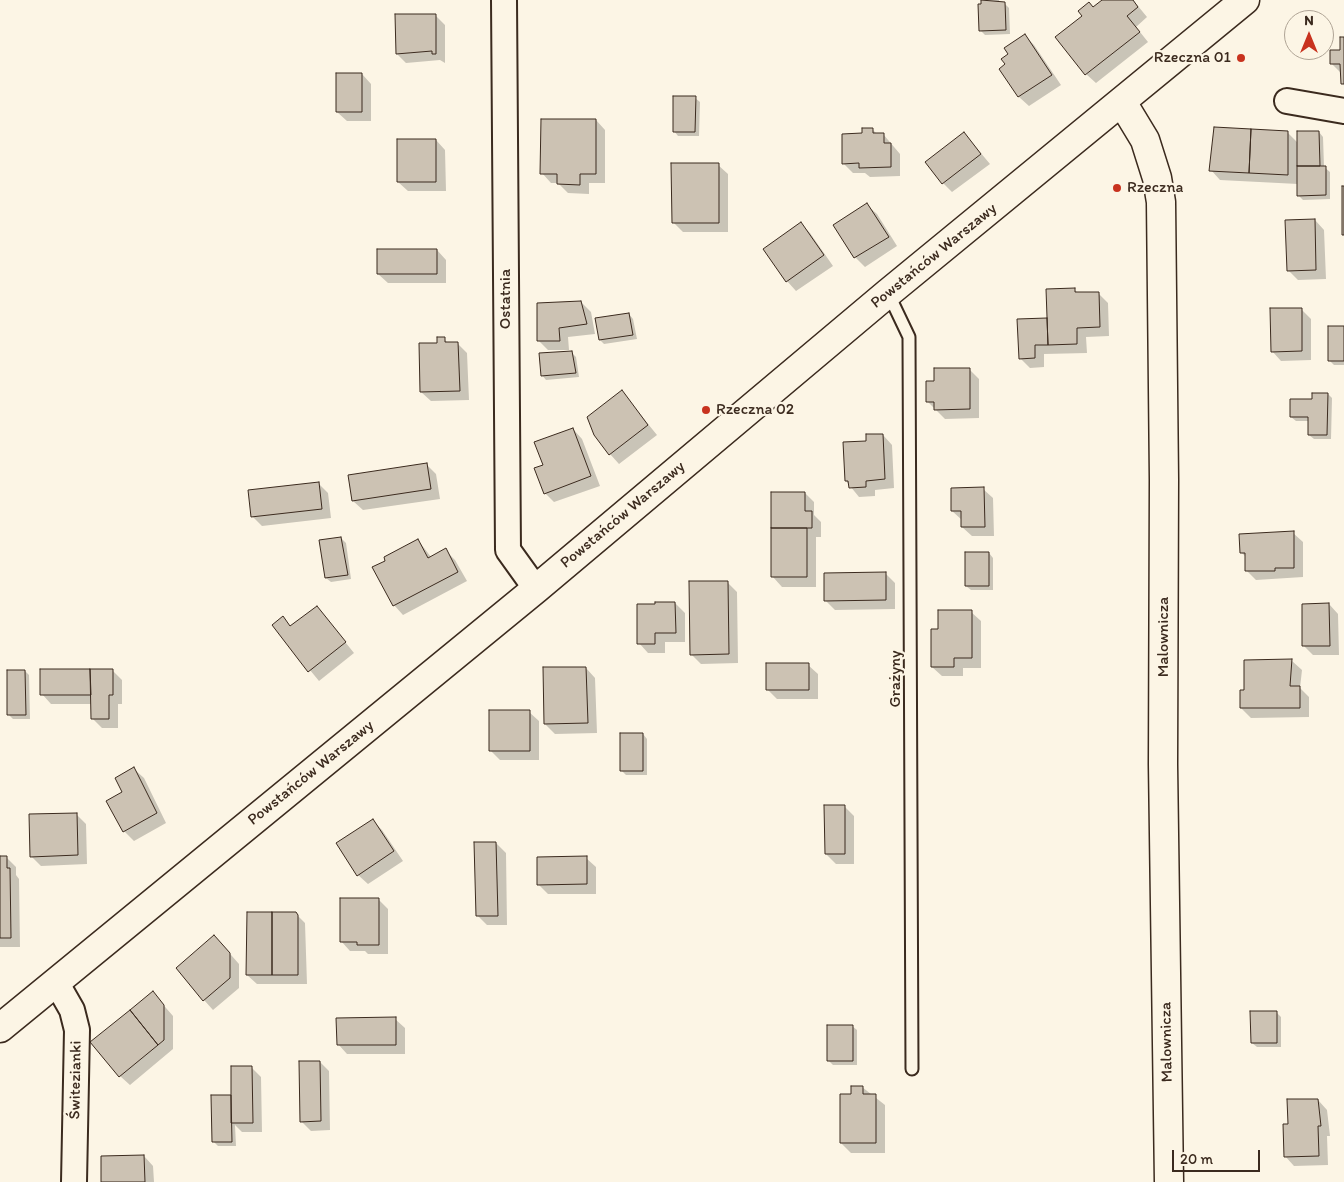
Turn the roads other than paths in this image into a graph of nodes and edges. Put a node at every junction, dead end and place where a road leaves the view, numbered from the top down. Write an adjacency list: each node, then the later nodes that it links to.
1 (504, 0): 7 (street, Ostatnia)
2 (1245, 0): 4 (main road, Powstańców Warszawy)
3 (1287, 101): 5 (street)
4 (1122, 102): 6 (main road, Powstańców Warszawy); 12 (main road, Malownicza)
5 (1344, 110)
6 (888, 293): 7 (main road, Powstańców Warszawy); 10 (lane, Grażyny)
7 (536, 589): 8 (main road, Powstańców Warszawy)
8 (56, 982): 9 (main road, Powstańców Warszawy); 11 (street, Świtezianki)
9 (0, 1028)
10 (912, 1069)
11 (74, 1182)
12 (1169, 1182)

